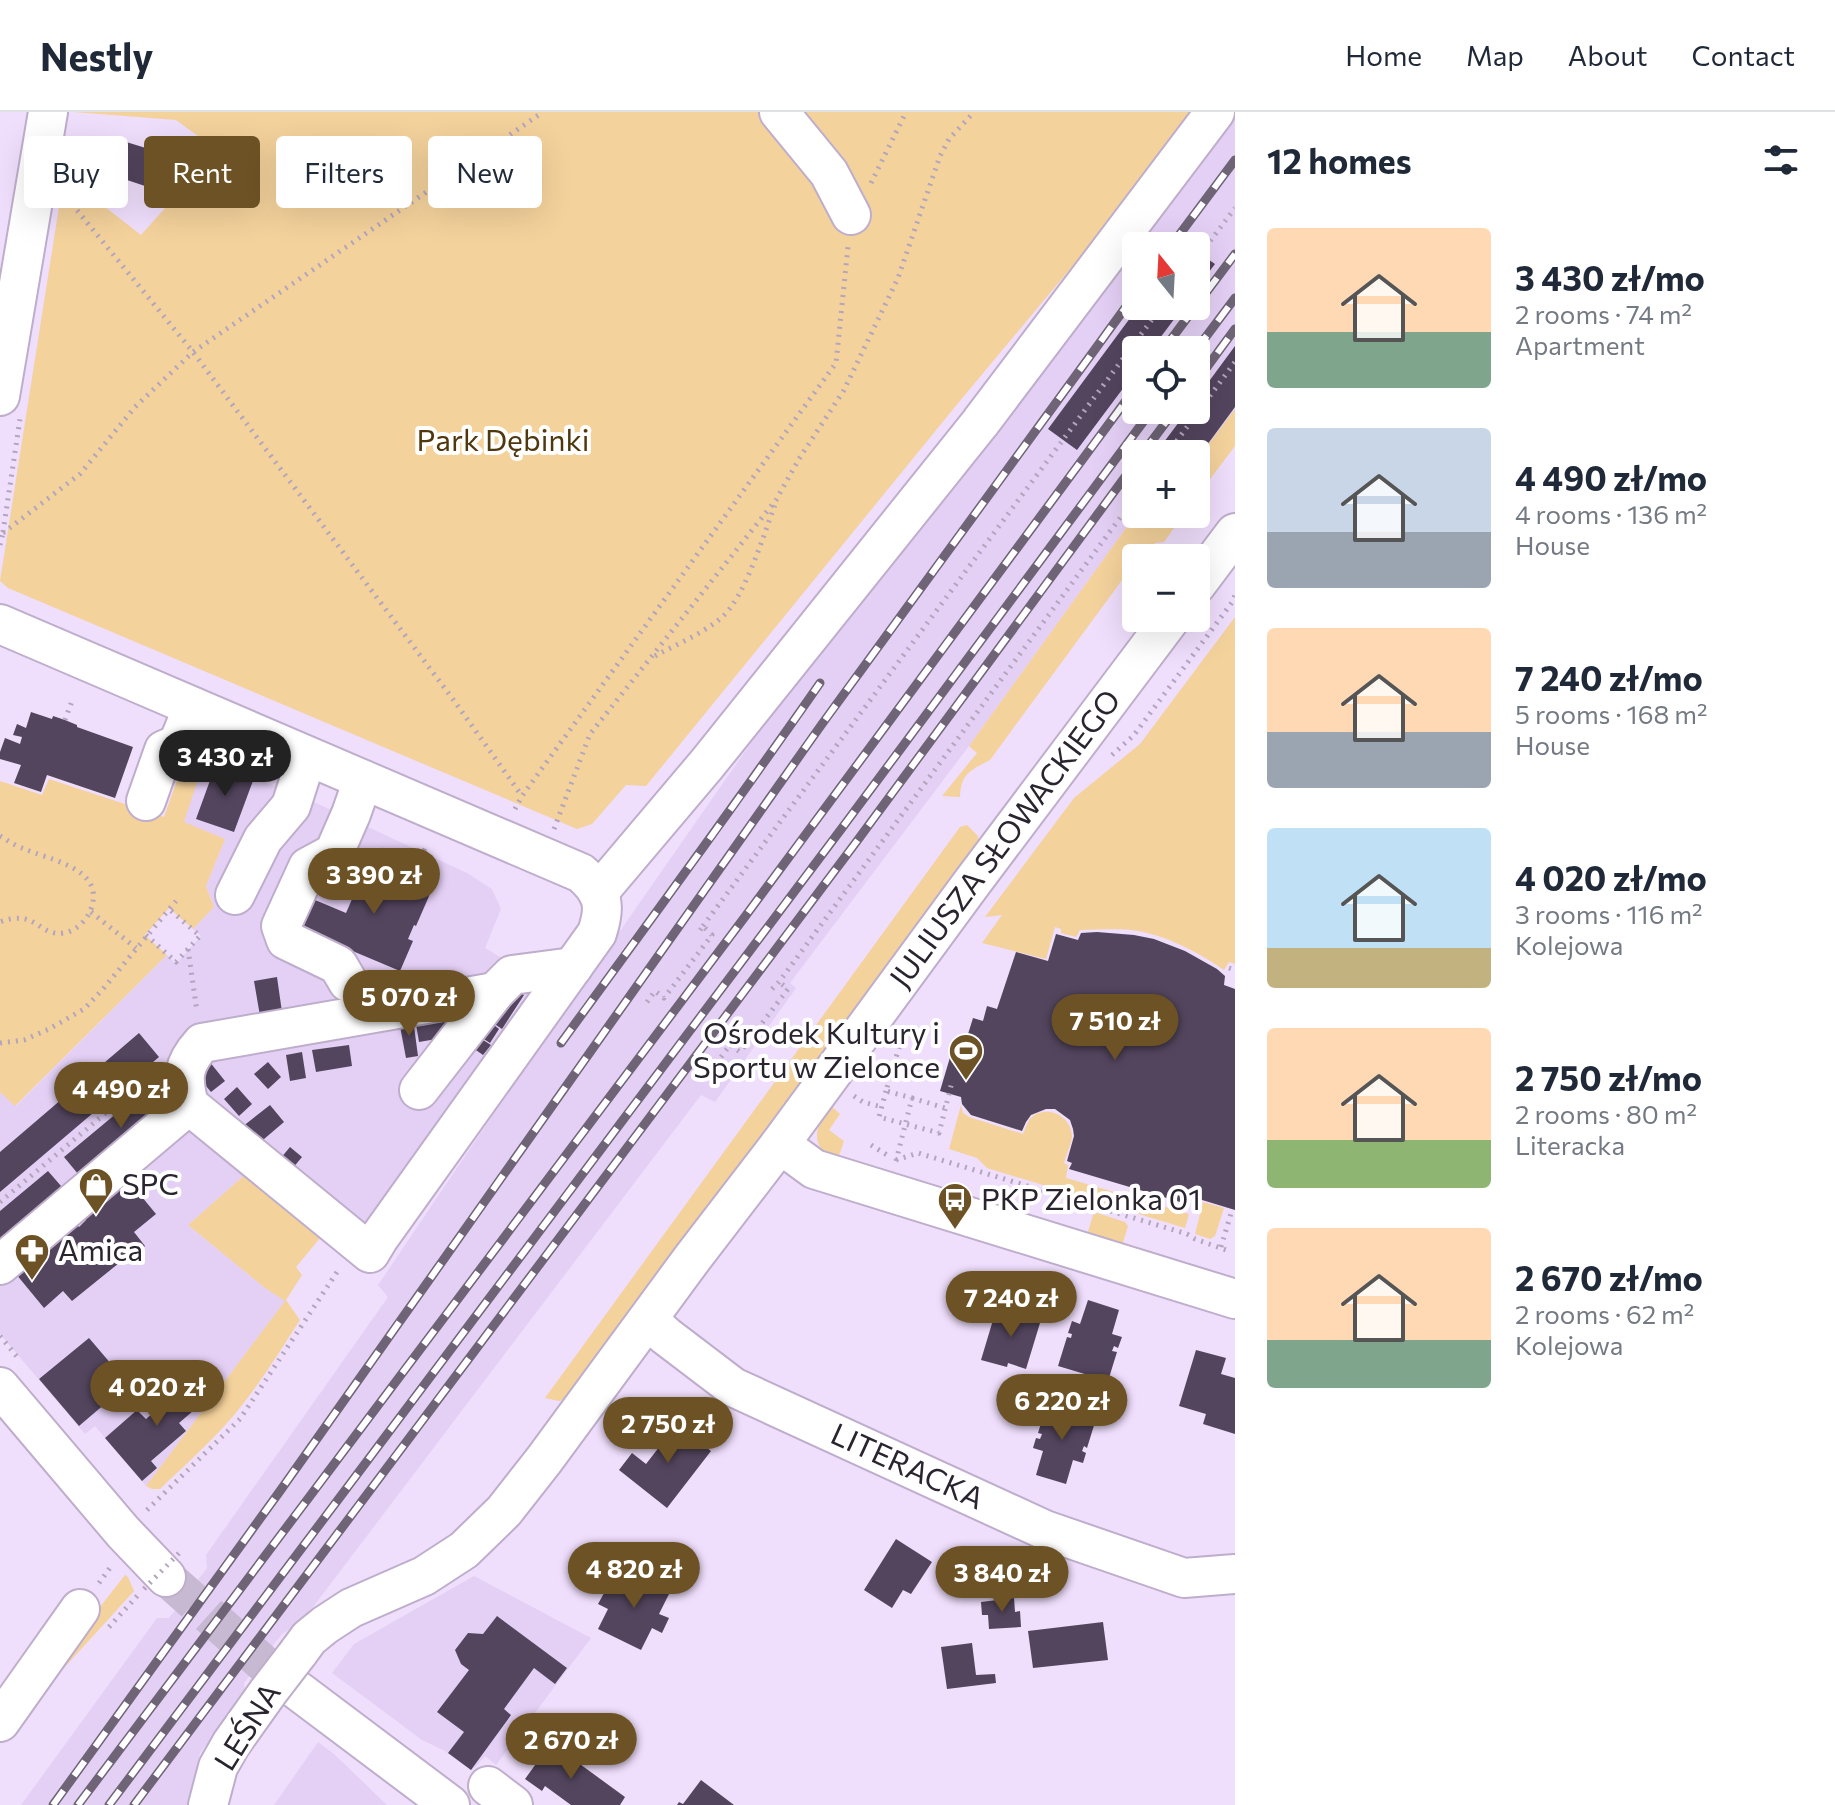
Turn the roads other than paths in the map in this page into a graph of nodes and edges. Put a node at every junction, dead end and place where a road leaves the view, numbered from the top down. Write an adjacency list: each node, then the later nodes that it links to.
1 (48, 112): 5 (street)
2 (779, 112): 4 (street)
3 (1215, 112): 14 (street)
4 (851, 215)
5 (0, 396)
6 (1235, 533): 7 (street)
7 (1210, 566)
8 (0, 624): 10 (street)
9 (1160, 632): 21 (street, JULIUSZA SŁOWACKIEGO)
10 (193, 707): 11 (street); 13 (street)
11 (307, 756): 12 (street); 15 (street)
12 (363, 780): 14 (street); 17 (street)
13 (146, 801)
14 (590, 883): 16 (street)
15 (235, 895)
16 (573, 967): 18 (street); 20 (street)
17 (348, 982)
18 (495, 992): 19 (street); 20 (street)
19 (419, 1090)
20 (189, 1105): 22 (street)
21 (780, 1144): 23 (street); 24 (street, JULIUSZA SŁOWACKIEGO)
22 (0, 1265)
23 (1235, 1299)
24 (648, 1320): 27 (street, LITERACKA); 29 (street, JULIUSZA SŁOWACKIEGO)
25 (0, 1387): 26 (street)
26 (164, 1572)
27 (1235, 1574)
28 (88, 1598): 30 (street)
29 (288, 1679): 31 (street, LEŚNA); 32 (street)
30 (0, 1722)
31 (208, 1805)
32 (450, 1805)

